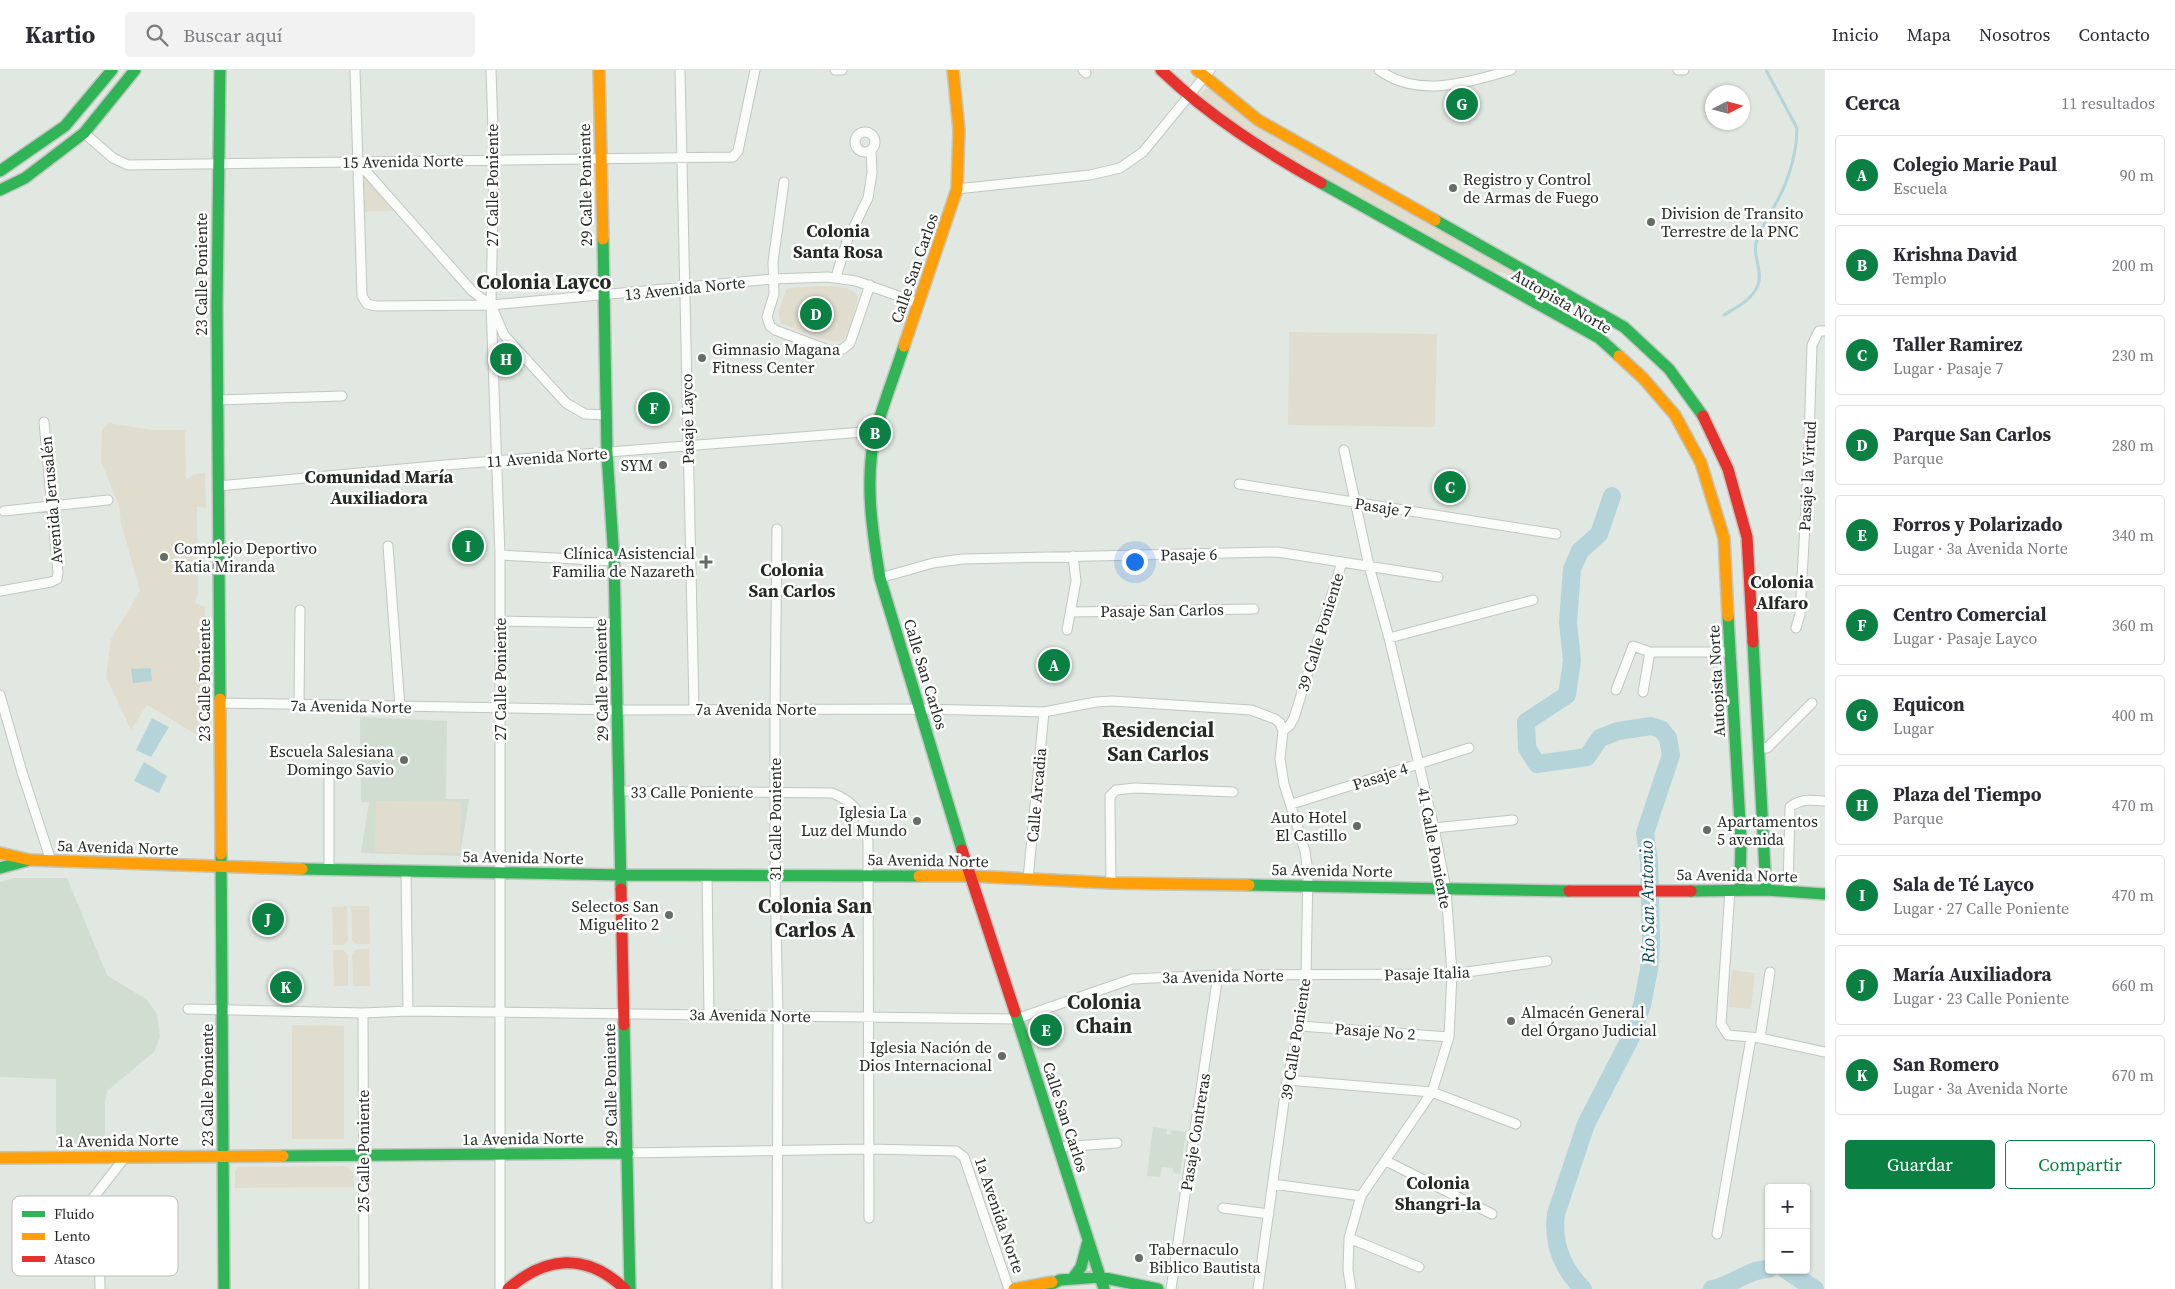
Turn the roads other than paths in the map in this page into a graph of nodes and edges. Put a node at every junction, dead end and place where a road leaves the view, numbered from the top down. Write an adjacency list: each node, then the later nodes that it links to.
1 (112, 70): 26 (main road)
2 (135, 70): 19 (main road)
3 (220, 70): 25 (main road, 23 Calle Poniente)
4 (355, 70): 24 (street)
5 (491, 70): 22 (street, 27 Calle Poniente)
6 (599, 70): 23 (main road, 29 Calle Poniente)
7 (680, 70): 21 (street, Pasaje Layco)
8 (755, 70): 21 (street, 15 Avenida Norte)
9 (835, 70): 10 (street)
10 (842, 70)
11 (953, 70): 28 (main road, Calle San Carlos)
12 (1161, 70): 18 (main road, Autopista Norte)
13 (1379, 70): 14 (street)
14 (1511, 70)
15 (1678, 70): 16 (street)
16 (1684, 70)
17 (1204, 72): 18 (street); 30 (main road, Autopista Norte)
18 (1189, 97): 28 (street); 33 (main road, Autopista Norte)
19 (84, 133): 25 (street, 15 Avenida Norte); 29 (main road)
20 (871, 150): 31 (street)
21 (682, 158): 23 (street, 15 Avenida Norte); 35 (street, Pasaje Layco)
22 (494, 160): 23 (street, 15 Avenida Norte); 24 (street, 15 Avenida Norte); 39 (street, 27 Calle Poniente)
23 (600, 160): 36 (main road, 29 Calle Poniente)
24 (357, 161): 25 (street, 15 Avenida Norte); 39 (street); 39 (street, 13 Avenida Norte)
25 (218, 164): 43 (main road, 23 Calle Poniente)
26 (0, 171)
27 (784, 182): 32 (street)
28 (957, 189): 38 (main road, Calle San Carlos)
29 (0, 190)
30 (1534, 276): 33 (main road); 37 (main road, Autopista Norte)
31 (836, 277): 32 (street, 13 Avenida Norte); 34 (street, 13 Avenida Norte)
32 (773, 279): 34 (street); 35 (street, 13 Avenida Norte)
33 (1492, 279): 40 (main road, Autopista Norte)
34 (870, 285): 38 (street, 13 Avenida Norte)
35 (684, 287): 36 (street, 13 Avenida Norte); 47 (street, Pasaje Layco)
36 (604, 296): 39 (street, 13 Avenida Norte); 44 (main road, 29 Calle Poniente)
37 (1576, 298): 40 (main road); 94 (main road, Autopista Norte)
38 (918, 303): 46 (main road, Calle San Carlos)
39 (491, 305): 44 (street); 50 (street, 27 Calle Poniente)
40 (1565, 319): 78 (main road, Autopista Norte)
41 (1825, 331): 74 (street, Pasaje la Virtud)
42 (342, 396): 43 (street)
43 (218, 400): 52 (main road, 23 Calle Poniente)
44 (607, 415): 49 (main road, 29 Calle Poniente)
45 (44, 422): 55 (street, Avenida Jerusalén)
46 (876, 432): 47 (street, 11 Avenida Norte); 66 (main road, Calle San Carlos)
47 (687, 448): 49 (street, 11 Avenida Norte); 87 (street, Pasaje Layco)
48 (1344, 450): 54 (street, 41 Calle Poniente)
49 (607, 454): 50 (street, 11 Avenida Norte); 62 (main road, 29 Calle Poniente)
50 (496, 461): 52 (street, 11 Avenida Norte); 60 (street, 27 Calle Poniente)
51 (1239, 484): 54 (street, Pasaje 7)
52 (218, 486): 82 (main road, 23 Calle Poniente)
53 (108, 500): 55 (street)
54 (1356, 502): 58 (street, Pasaje 7); 64 (street, 41 Calle Poniente)
55 (52, 506): 56 (street); 67 (street, Avenida Jerusalén)
56 (4, 511)
57 (777, 529): 90 (street, 31 Calle Poniente)
58 (1556, 534)
59 (388, 546): 85 (street)
60 (500, 555): 62 (street); 72 (street, 27 Calle Poniente)
61 (1073, 556): 63 (street, Pasaje 6); 66 (street, Pasaje 6); 71 (street)
62 (614, 562): 73 (main road, 29 Calle Poniente)
63 (1342, 562): 64 (street, Pasaje 6); 92 (street, 39 Calle Poniente)
64 (1369, 566): 65 (street, Pasaje 6); 76 (street, 41 Calle Poniente)
65 (1438, 577)
66 (880, 578): 88 (main road, Calle San Carlos)
67 (0, 591)
68 (1533, 600): 76 (street)
69 (1254, 609): 71 (street, Pasaje San Carlos)
70 (300, 610): 84 (street)
71 (1071, 612): 75 (street)
72 (500, 621): 73 (street); 86 (street, 27 Calle Poniente)
73 (616, 623): 89 (main road, 29 Calle Poniente)
74 (1796, 628)
75 (1067, 630)
76 (1389, 638): 95 (street, 41 Calle Poniente)
77 (1650, 652): 78 (street); 79 (street); 80 (street)
78 (1731, 652): 121 (main road, Autopista Norte)
79 (1616, 690)
80 (1643, 692)
81 (0, 695): 106 (street)
82 (220, 703): 84 (street, 7a Avenida Norte); 108 (main road, 23 Calle Poniente)
83 (1812, 703): 94 (street)
84 (299, 705): 85 (street, 7a Avenida Norte)
85 (400, 706): 86 (street, 7a Avenida Norte)
86 (500, 708): 89 (street, 7a Avenida Norte); 111 (street, 27 Calle Poniente)
87 (694, 708): 89 (street, 7a Avenida Norte); 90 (street, 7a Avenida Norte)
88 (920, 709): 90 (street, 7a Avenida Norte); 91 (street, 7a Avenida Norte); 116 (main road, Calle San Carlos)
89 (618, 710): 97 (main road, 29 Calle Poniente)
90 (775, 710): 98 (street, 31 Calle Poniente)
91 (1044, 712): 92 (street, 7a Avenida Norte); 117 (street, Calle Arcadia)
92 (1283, 730): 101 (street, 39 Calle Poniente)
93 (1469, 748): 95 (street, Pasaje 4)
94 (1760, 748): 122 (main road, Autopista Norte)
95 (1418, 764): 101 (street, Pasaje 4); 103 (street, 41 Calle Poniente)
96 (329, 776): 109 (street)
97 (620, 792): 98 (street, 33 Calle Poniente); 112 (main road, 29 Calle Poniente)
98 (775, 792): 114 (street, 33 Calle Poniente); 115 (street, 31 Calle Poniente)
99 (1233, 792): 118 (street)
100 (1825, 801): 123 (street)
101 (1292, 804): 119 (street, 39 Calle Poniente)
102 (1513, 820): 103 (street)
103 (1434, 828): 120 (street, 41 Calle Poniente)
104 (0, 853): 105 (main road, 5a Avenida Norte)
105 (30, 860): 106 (main road, 5a Avenida Norte); 107 (main road, 5a Avenida Norte)
106 (52, 861): 108 (main road, 5a Avenida Norte)
107 (0, 868)
108 (221, 868): 109 (main road, 5a Avenida Norte); 131 (main road, 23 Calle Poniente)
109 (329, 869): 110 (main road, 5a Avenida Norte)
110 (406, 870): 111 (main road, 5a Avenida Norte); 132 (street)
111 (499, 873): 112 (main road, 5a Avenida Norte); 133 (street, 27 Calle Poniente)
112 (622, 875): 113 (main road, 5a Avenida Norte); 135 (main road, 29 Calle Poniente)
113 (707, 875): 115 (main road, 5a Avenida Norte); 136 (street)
114 (868, 875): 115 (main road, 5a Avenida Norte); 116 (main road, 5a Avenida Norte); 138 (street, 33 Calle Poniente)
115 (775, 876): 137 (street, 31 Calle Poniente)
116 (970, 876): 117 (main road, 5a Avenida Norte); 139 (main road, Calle San Carlos)
117 (1028, 878): 118 (main road, 5a Avenida Norte)
118 (1111, 883): 119 (main road, 5a Avenida Norte)
119 (1306, 886): 120 (main road, 5a Avenida Norte); 127 (street, 39 Calle Poniente)
120 (1446, 888): 121 (main road, 5a Avenida Norte); 128 (street, 41 Calle Poniente)
121 (1735, 890): 122 (main road, 5a Avenida Norte); 142 (street)
122 (1766, 890): 123 (main road, 5a Avenida Norte)
123 (1788, 890): 124 (main road, 5a Avenida Norte)
124 (1825, 894)
125 (1547, 961): 128 (street, Pasaje Italia)
126 (1770, 972): 142 (street)
127 (1306, 974): 128 (street, Pasaje Italia); 129 (street, 3a Avenida Norte); 140 (street, 39 Calle Poniente)
128 (1452, 974): 141 (street, 41 Calle Poniente)
129 (1218, 975): 139 (street, 3a Avenida Norte); 185 (street, Pasaje Contreras)
130 (188, 1009): 131 (street, 3a Avenida Norte)
131 (222, 1009): 134 (street, 3a Avenida Norte); 153 (main road, 23 Calle Poniente)
132 (408, 1011): 133 (street, 3a Avenida Norte); 134 (street, 3a Avenida Norte)
133 (500, 1012): 135 (street, 3a Avenida Norte); 152 (street, 27 Calle Poniente)
134 (363, 1013): 155 (street, 25 Calle Poniente)
135 (625, 1014): 136 (street, 3a Avenida Norte); 151 (main road, 29 Calle Poniente)
136 (709, 1015): 137 (street, 3a Avenida Norte)
137 (778, 1016): 138 (street, 3a Avenida Norte); 150 (street, 31 Calle Poniente)
138 (869, 1017): 139 (street, 3a Avenida Norte); 149 (street, 33 Calle Poniente)
139 (1016, 1019): 148 (main road, Calle San Carlos)
140 (1300, 1026): 141 (street, Pasaje No 2); 144 (street, 39 Calle Poniente)
141 (1450, 1037): 145 (street, 41 Calle Poniente)
142 (1756, 1038): 143 (street); 165 (street)
143 (1825, 1052)
144 (1287, 1080): 145 (street); 158 (street, 39 Calle Poniente)
145 (1432, 1092): 146 (street); 157 (street, 41 Calle Poniente)
146 (1516, 1124)
147 (1117, 1144): 148 (street)
148 (1059, 1147): 167 (main road, Calle San Carlos)
149 (869, 1149): 150 (street, 1a Avenida Norte); 164 (street, 33 Calle Poniente); 181 (street, 1a Avenida Norte)
150 (777, 1152): 151 (street, 1a Avenida Norte); 180 (street, 31 Calle Poniente)
151 (628, 1153): 152 (main road, 1a Avenida Norte); 179 (main road, 29 Calle Poniente)
152 (499, 1154): 155 (main road, 1a Avenida Norte); 176 (street, 27 Calle Poniente)
153 (223, 1155): 154 (main road, 1a Avenida Norte); 155 (main road, 1a Avenida Norte); 174 (main road, 23 Calle Poniente)
154 (126, 1156): 156 (main road, 1a Avenida Norte); 159 (street)
155 (362, 1156): 175 (street, 25 Calle Poniente)
156 (0, 1158)
157 (1386, 1161): 160 (street, 41 Calle Poniente); 163 (street)
158 (1273, 1184): 160 (street); 162 (street, 39 Calle Poniente)
159 (95, 1196)
160 (1361, 1196): 166 (street, 41 Calle Poniente)
161 (1223, 1208): 162 (street)
162 (1269, 1214): 186 (street, 39 Calle Poniente)
163 (1492, 1214)
164 (869, 1218)
165 (1717, 1234)
166 (1349, 1238): 168 (street); 187 (street, 41 Calle Poniente)
167 (1088, 1240): 170 (main road); 171 (main road, Calle San Carlos)
168 (1419, 1267)
169 (100, 1276): 173 (street)
170 (1072, 1278): 171 (main road); 172 (main road)
171 (1100, 1278): 183 (main road, Calle San Carlos); 184 (main road)
172 (1042, 1287): 182 (main road)
173 (100, 1289)
174 (224, 1289)
175 (364, 1289)
176 (500, 1289)
177 (508, 1289): 178 (main road)
178 (625, 1289)
179 (630, 1289)
180 (777, 1289)
181 (1009, 1289)
182 (1014, 1289)
183 (1104, 1289)
184 (1158, 1289)
185 (1171, 1289)
186 (1258, 1289)
187 (1351, 1289)

